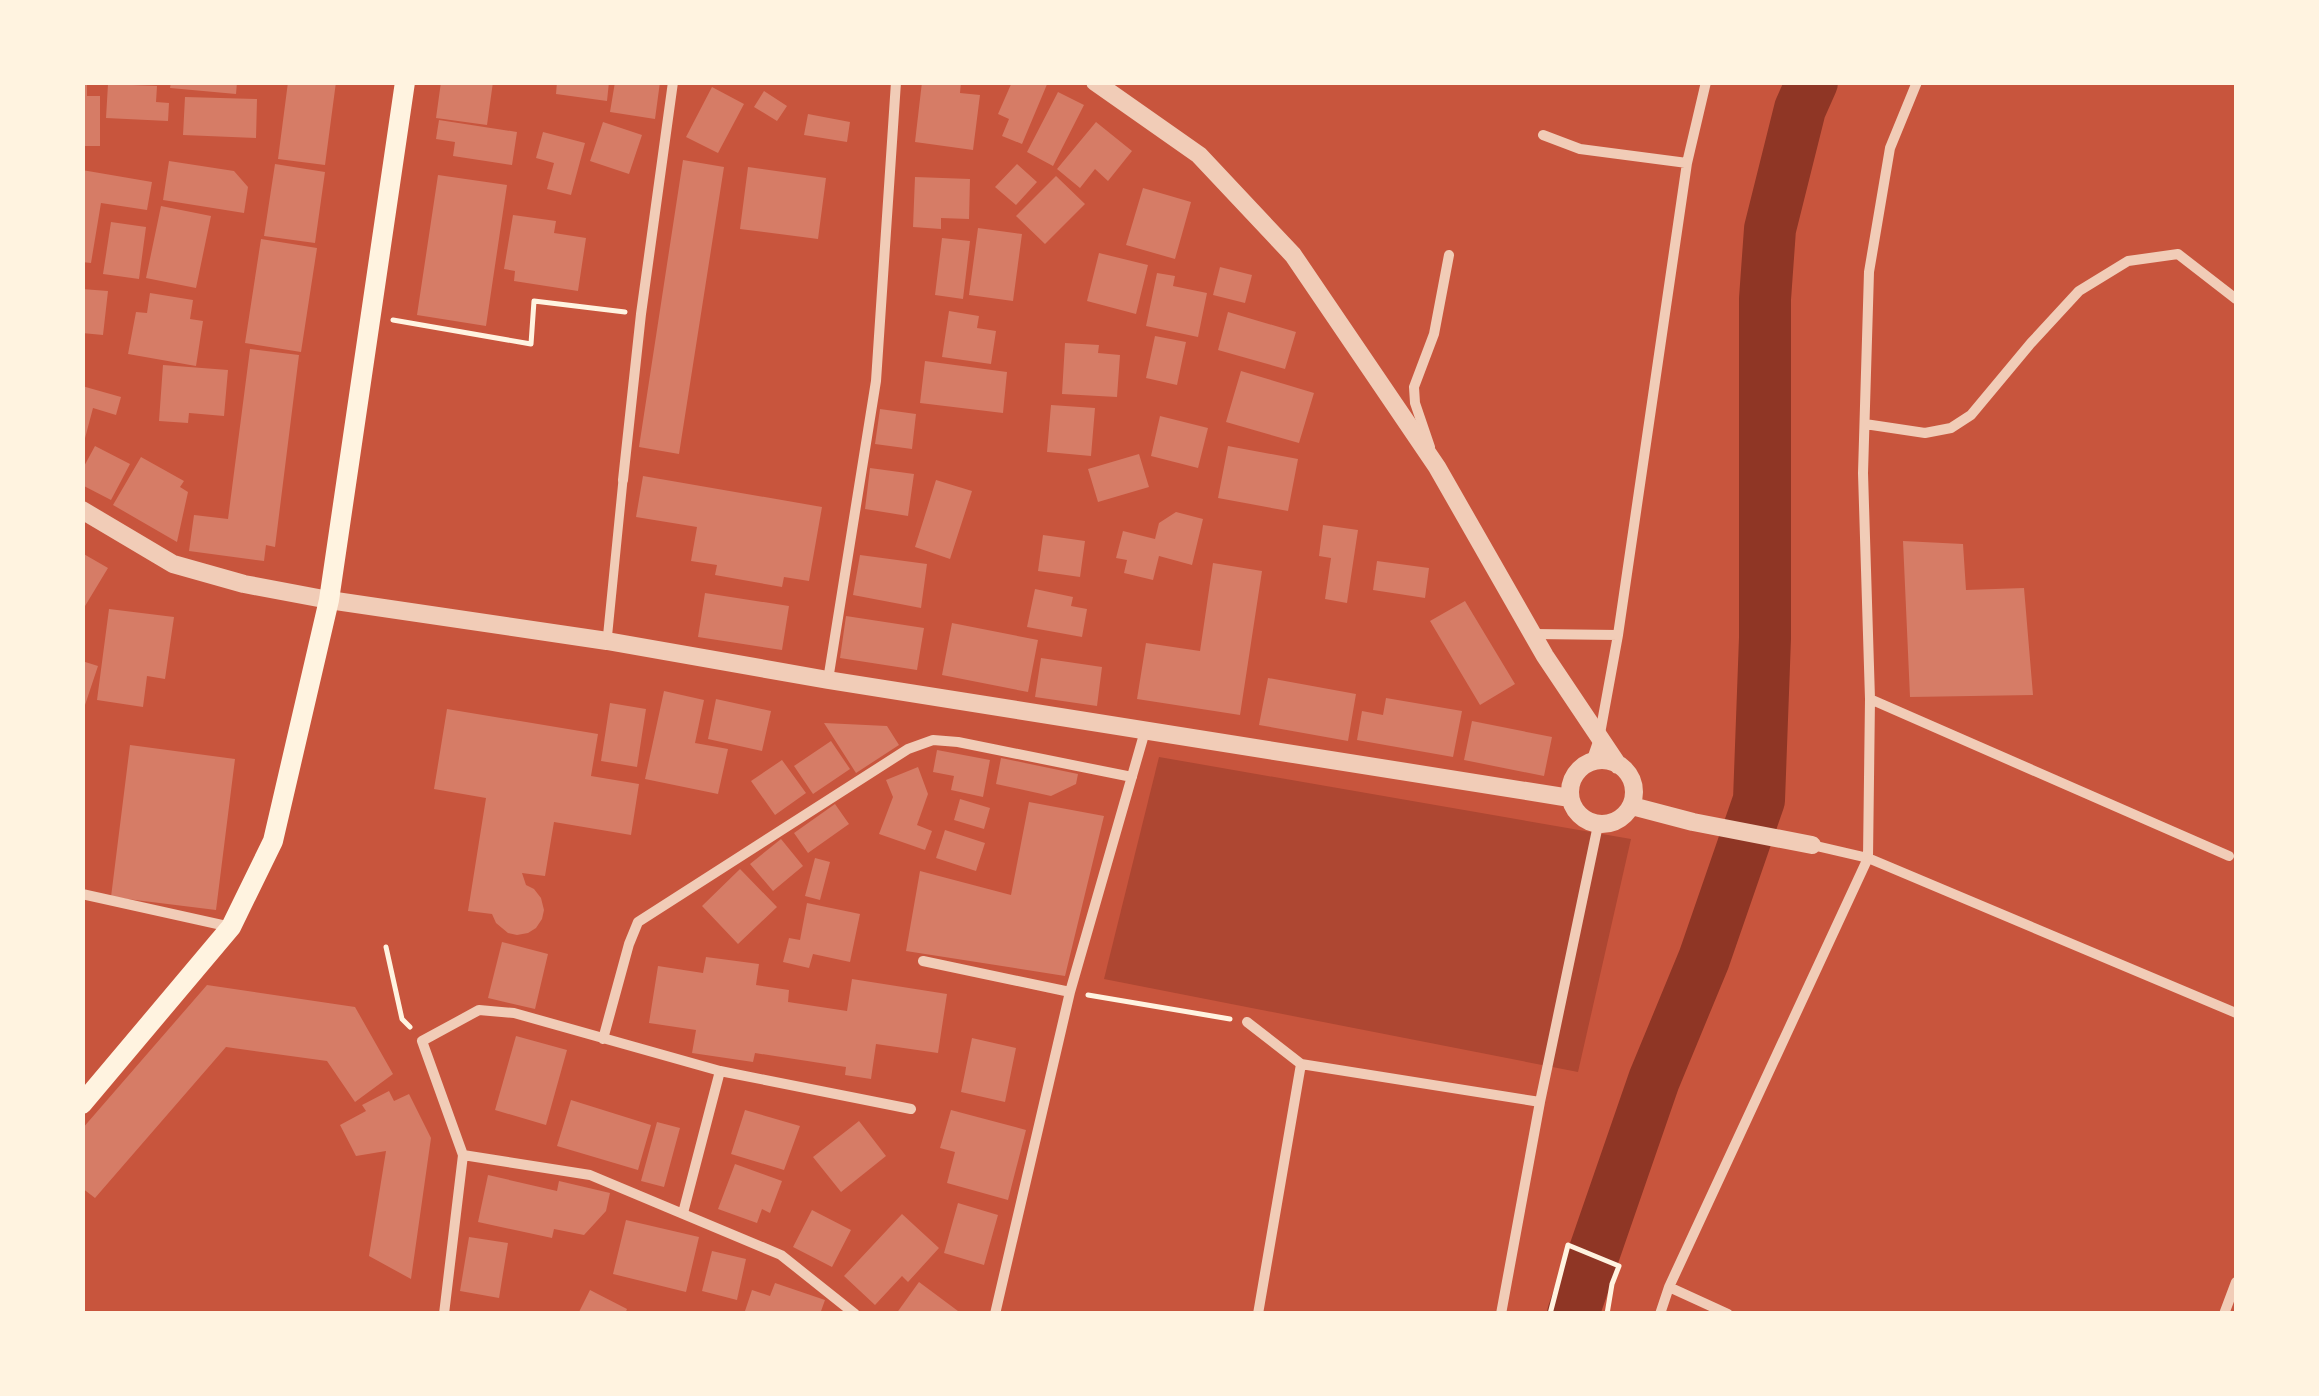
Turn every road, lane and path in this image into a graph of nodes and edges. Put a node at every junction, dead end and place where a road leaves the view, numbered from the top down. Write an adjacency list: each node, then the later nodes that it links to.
1 (406, 82): 12 (main road)
2 (673, 82): 11 (street)
3 (896, 82): 21 (street)
4 (1095, 82): 14 (street)
5 (1706, 82): 8 (street)
6 (1918, 82): 13 (street)
7 (1542, 135): 8 (street)
8 (1687, 163): 19 (street)
9 (1449, 255): 14 (street)
10 (2236, 299): 13 (street)
11 (641, 314): 12 (path); 15 (street)
12 (371, 316): 17 (main road)
13 (1865, 424): 22 (street)
14 (1436, 467): 18 (street)
15 (624, 480): 20 (street)
16 (82, 510): 17 (street)
17 (329, 600): 20 (street); 35 (main road)
18 (1533, 634): 19 (street); 24 (street)
19 (1618, 635): 24 (street)
20 (607, 642): 21 (street)
21 (828, 680): 23 (street)
22 (1870, 699): 32 (street); 33 (street)
23 (1145, 731): 27 (street); 28 (street)
24 (1599, 738): 25 (street); 26 (street)
25 (1590, 762): 26 (street); 28 (street)
26 (1618, 765): 29 (street)
27 (1132, 777): 38 (street); 41 (street)
28 (1570, 798): 30 (street)
29 (1632, 806): 30 (street); 31 (street)
30 (1598, 825): 46 (street)
31 (1812, 845): 33 (street)
32 (2228, 856)
33 (1868, 858): 39 (street); 51 (street)
34 (82, 894): 35 (street)
35 (231, 926): 45 (main road)
36 (386, 947): 42 (path)
37 (923, 961): 38 (street)
38 (1070, 992): 40 (path); 54 (street)
39 (2236, 1013)
40 (1247, 1022): 43 (street)
41 (603, 1039): 42 (street); 44 (street)
42 (422, 1040): 48 (street)
43 (1300, 1064): 46 (street); 55 (street)
44 (720, 1071): 47 (street); 49 (street)
45 (85, 1096)
46 (1540, 1102): 56 (street)
47 (910, 1109)
48 (462, 1155): 49 (street); 52 (street)
49 (683, 1214): 53 (street)
50 (2236, 1282): 61 (street)
51 (1669, 1287): 59 (street); 60 (street)
52 (444, 1314)
53 (855, 1314)
54 (995, 1314)
55 (1258, 1314)
56 (1501, 1314)
57 (1550, 1314): 58 (path)
58 (1607, 1314)
59 (1660, 1314)
60 (1728, 1314)
61 (2224, 1314)

